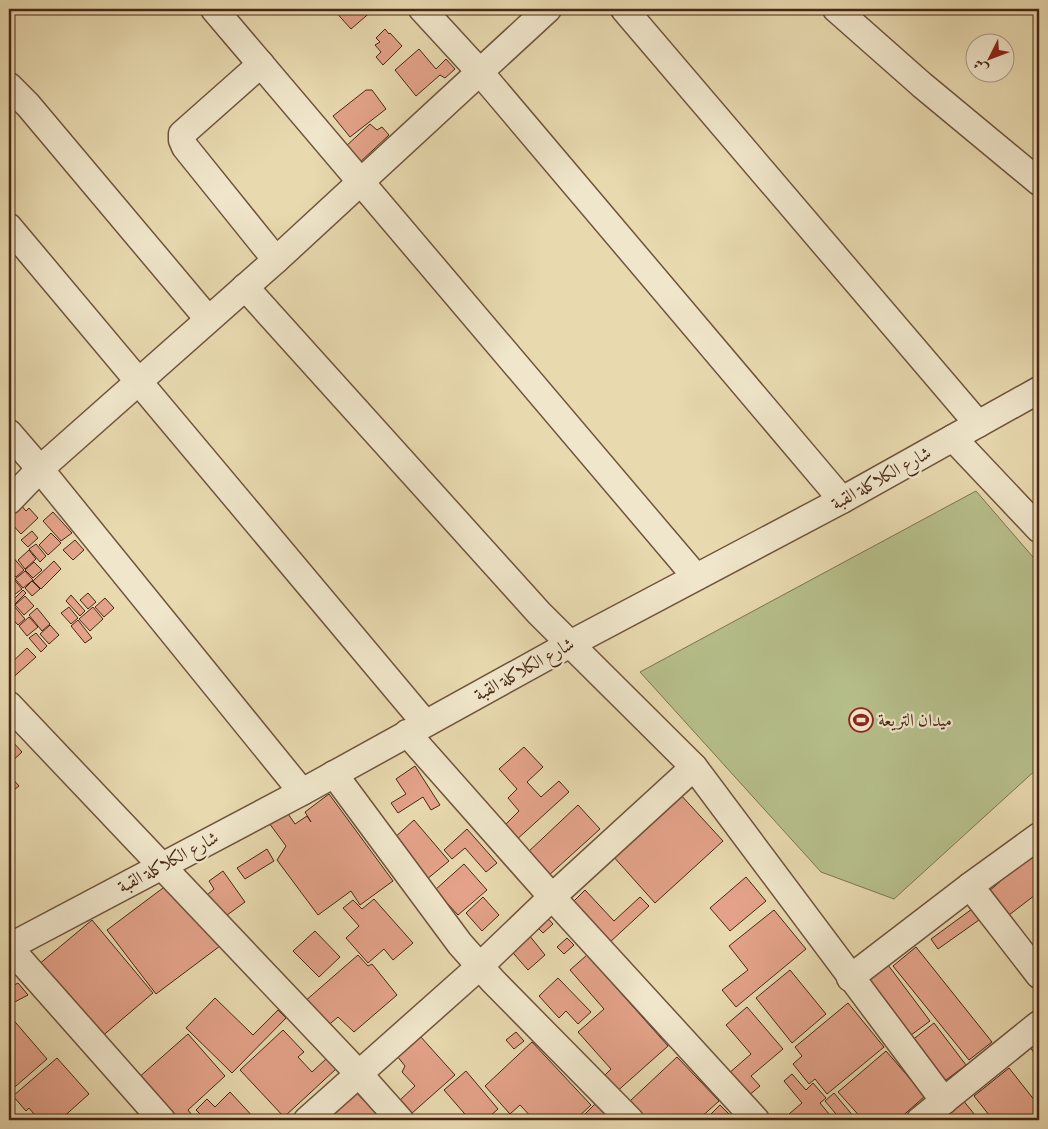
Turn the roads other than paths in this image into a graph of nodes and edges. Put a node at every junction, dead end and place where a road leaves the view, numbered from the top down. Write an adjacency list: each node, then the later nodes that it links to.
1 (214, 9): 6 (street)
2 (422, 9): 7 (street)
3 (548, 9): 7 (street)
4 (624, 9): 17 (street)
5 (836, 9): 10 (street)
6 (261, 64): 9 (street); 12 (street)
7 (479, 71): 9 (street); 21 (street)
8 (9, 86): 14 (street)
9 (362, 181): 12 (street); 24 (street)
10 (1039, 182)
11 (9, 227): 15 (street)
12 (276, 260): 13 (street)
13 (245, 287): 14 (street); 25 (street)
14 (208, 320): 15 (street)
15 (138, 382): 20 (street); 27 (street)
16 (1039, 390): 17 (street, شارع الكلاكلة القبة)
17 (978, 424): 19 (street, شارع الكلاكلة القبة)
18 (9, 433): 20 (street)
19 (953, 438): 21 (street, شارع الكلاكلة القبة); 23 (street)
20 (40, 469): 22 (street); 30 (street)
21 (842, 500): 24 (street, شارع الكلاكلة القبة)
22 (9, 501)
23 (1039, 529)
24 (696, 577): 25 (street, شارع الكلاكلة القبة)
25 (570, 644): 27 (street, شارع الكلاكلة القبة); 28 (street)
26 (9, 705): 32 (street)
27 (416, 728): 29 (street, شارع الكلاكلة القبة); 34 (street)
28 (694, 767): 34 (street); 38 (street)
29 (334, 774): 30 (street, شارع الكلاكلة القبة); 36 (street)
30 (302, 792): 32 (street, شارع الكلاكلة القبة)
31 (1039, 836): 33 (street)
32 (162, 865): 35 (street, شارع الكلاكلة القبة); 40 (street)
33 (970, 886): 37 (street); 38 (street)
34 (552, 897): 36 (street); 46 (street)
35 (9, 947): 42 (street)
36 (479, 967): 40 (street); 45 (street)
37 (1039, 976)
38 (850, 978): 41 (street)
39 (1039, 1024): 41 (street)
40 (359, 1074): 43 (street); 44 (street)
41 (944, 1101): 47 (street)
42 (162, 1120)
43 (307, 1120)
44 (400, 1120)
45 (630, 1120)
46 (756, 1120)
47 (920, 1120)

